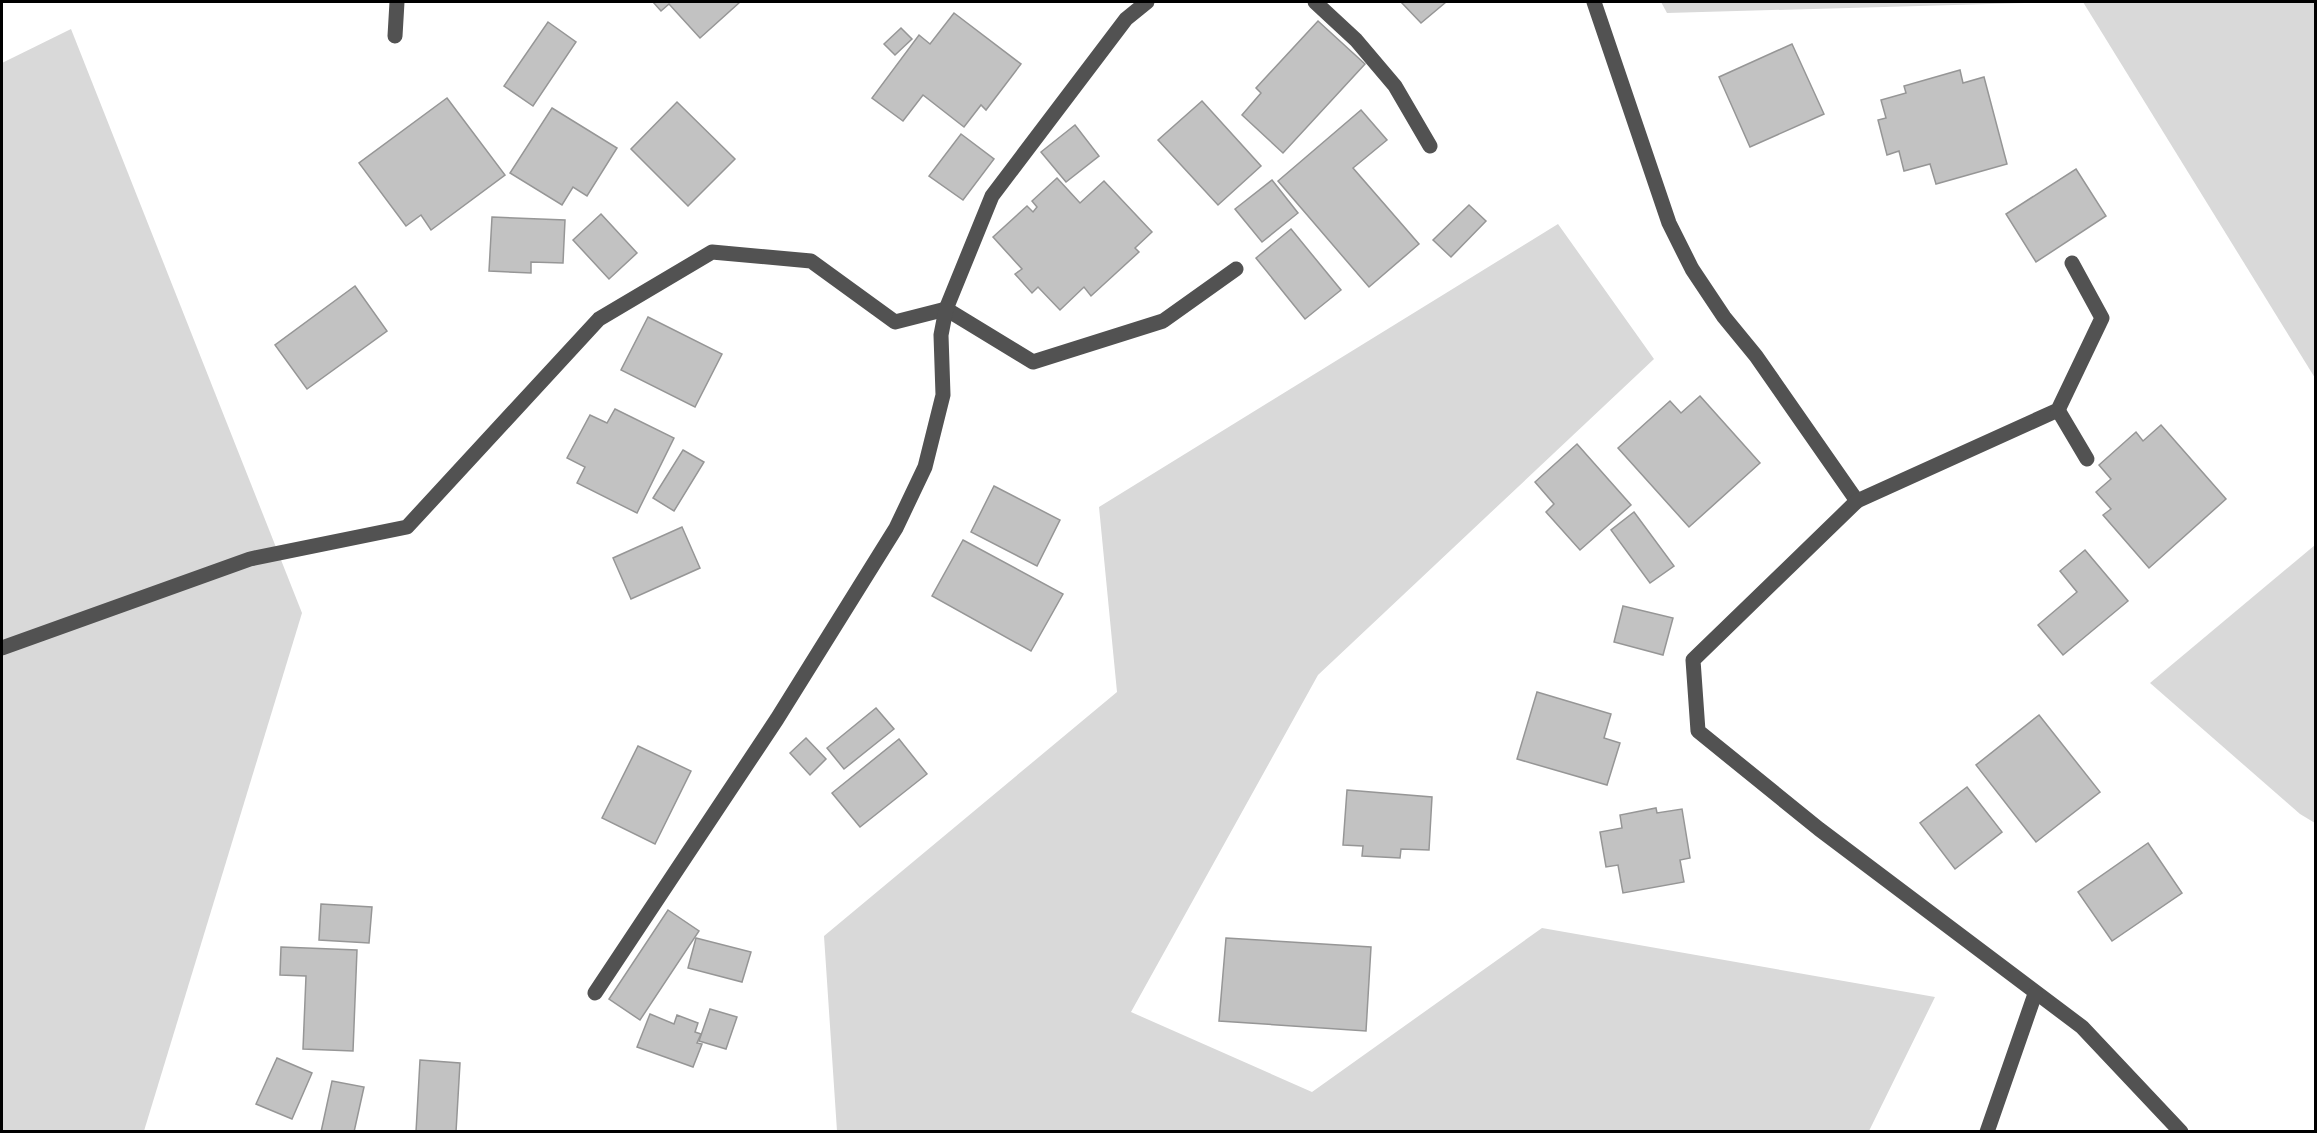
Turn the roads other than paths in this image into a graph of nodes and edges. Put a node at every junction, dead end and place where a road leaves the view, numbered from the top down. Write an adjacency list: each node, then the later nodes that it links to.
1 (397, 2): 5 (street)
2 (1147, 2): 9 (street)
3 (1315, 2): 6 (street)
4 (1594, 2): 12 (street)
5 (395, 36)
6 (1430, 146)
7 (2072, 263): 10 (street)
8 (1236, 269): 9 (street)
9 (946, 309): 13 (street); 14 (street)
10 (2058, 410): 11 (street); 12 (street)
11 (2087, 459)
12 (1857, 501): 15 (street)
13 (2, 648)
14 (595, 993)
15 (2035, 994): 16 (street); 17 (street)
16 (1987, 1131)
17 (2181, 1131)

